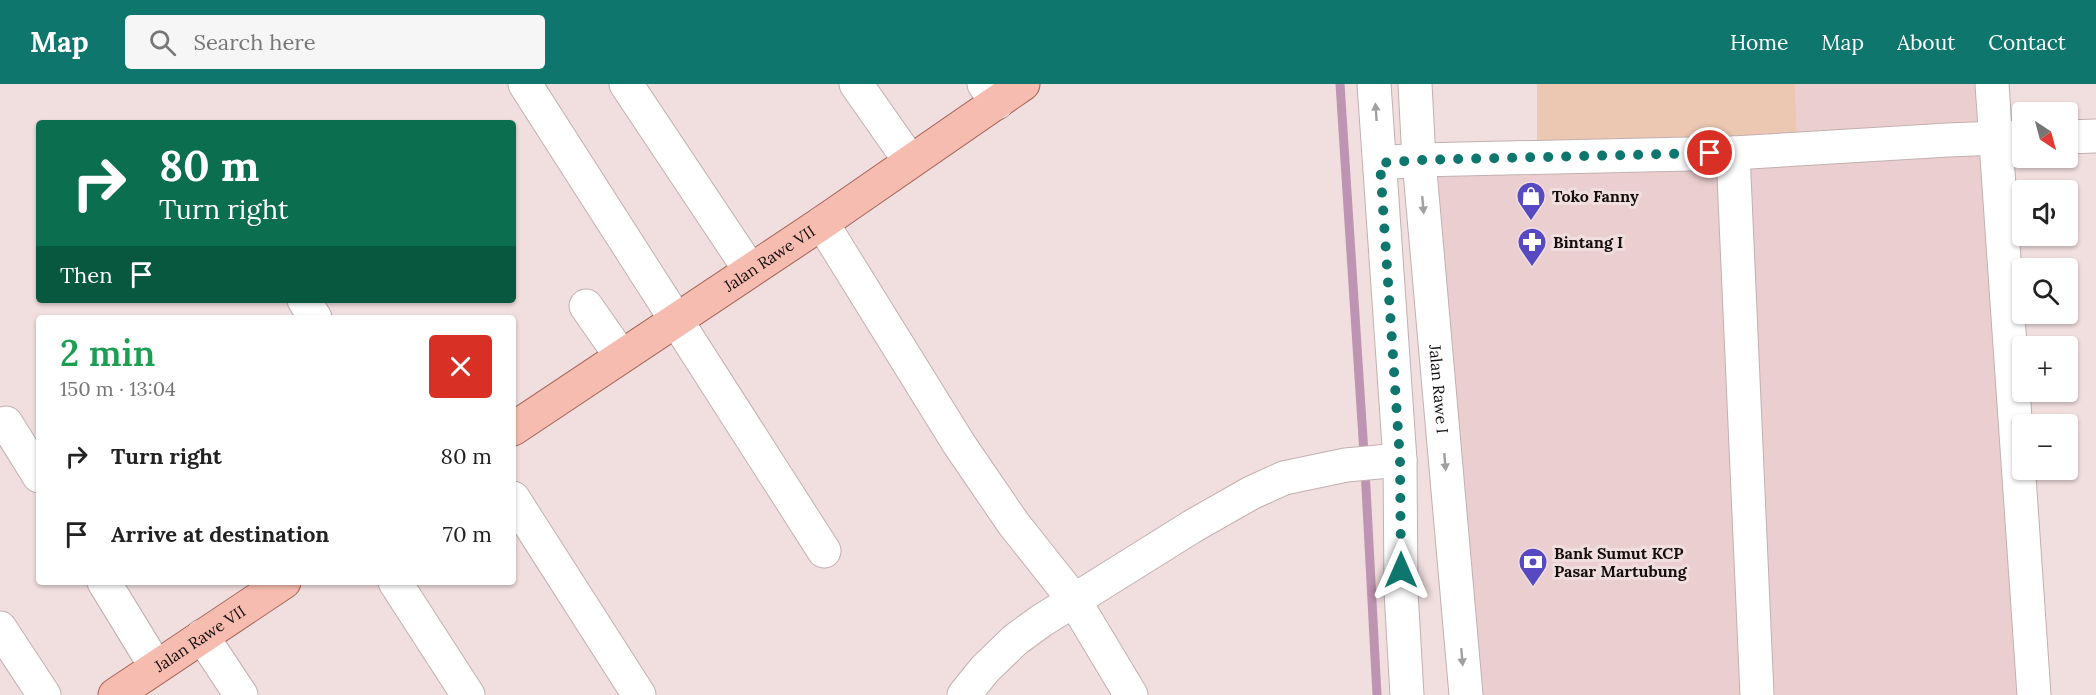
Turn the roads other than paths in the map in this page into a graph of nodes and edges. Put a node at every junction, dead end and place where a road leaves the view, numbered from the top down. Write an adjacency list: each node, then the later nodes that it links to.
1 (525, 84): 19 (street)
2 (626, 84): 17 (street)
3 (856, 84): 14 (street)
4 (1023, 84): 8 (main road, Jalan Rawe VII)
5 (1374, 84): 15 (street, one-way to 5)
6 (1415, 84): 13 (street, Jalan Rawe I)
7 (1992, 84): 11 (street)
8 (990, 93): 14 (main road, Jalan Rawe VII)
9 (2096, 136): 10 (street)
10 (2078, 137)
11 (2009, 138): 12 (street); 44 (street)
12 (1732, 153): 13 (street); 43 (street)
13 (1419, 160): 15 (street); 42 (street, Jalan Rawe I, one-way to 42)
14 (910, 161): 16 (main road, Jalan Rawe VII)
15 (1380, 163): 23 (street)
16 (822, 222): 17 (main road, Jalan Rawe VII); 30 (street)
17 (750, 270): 19 (main road, Jalan Rawe VII)
18 (586, 306): 20 (street)
19 (676, 320): 20 (main road, Jalan Rawe VII); 26 (street)
20 (621, 356): 22 (main road, Jalan Rawe VII)
21 (6, 423): 24 (street)
22 (516, 427)
23 (1376, 462): 30 (street); 41 (street)
24 (36, 471)
25 (516, 503): 38 (street)
26 (824, 551)
27 (106, 585): 33 (street)
28 (279, 585): 32 (main road, Jalan Rawe VII)
29 (397, 585): 37 (street)
30 (1074, 600): 39 (street); 40 (street)
31 (0, 628): 34 (street)
32 (202, 636): 33 (main road, Jalan Rawe VII); 36 (street)
33 (156, 667): 35 (main road, Jalan Rawe VII)
34 (44, 695)
35 (115, 695)
36 (241, 695)
37 (468, 695)
38 (639, 695)
39 (964, 695)
40 (1131, 695)
41 (1407, 695)
42 (1466, 695)
43 (1757, 695)
44 (2034, 695)

